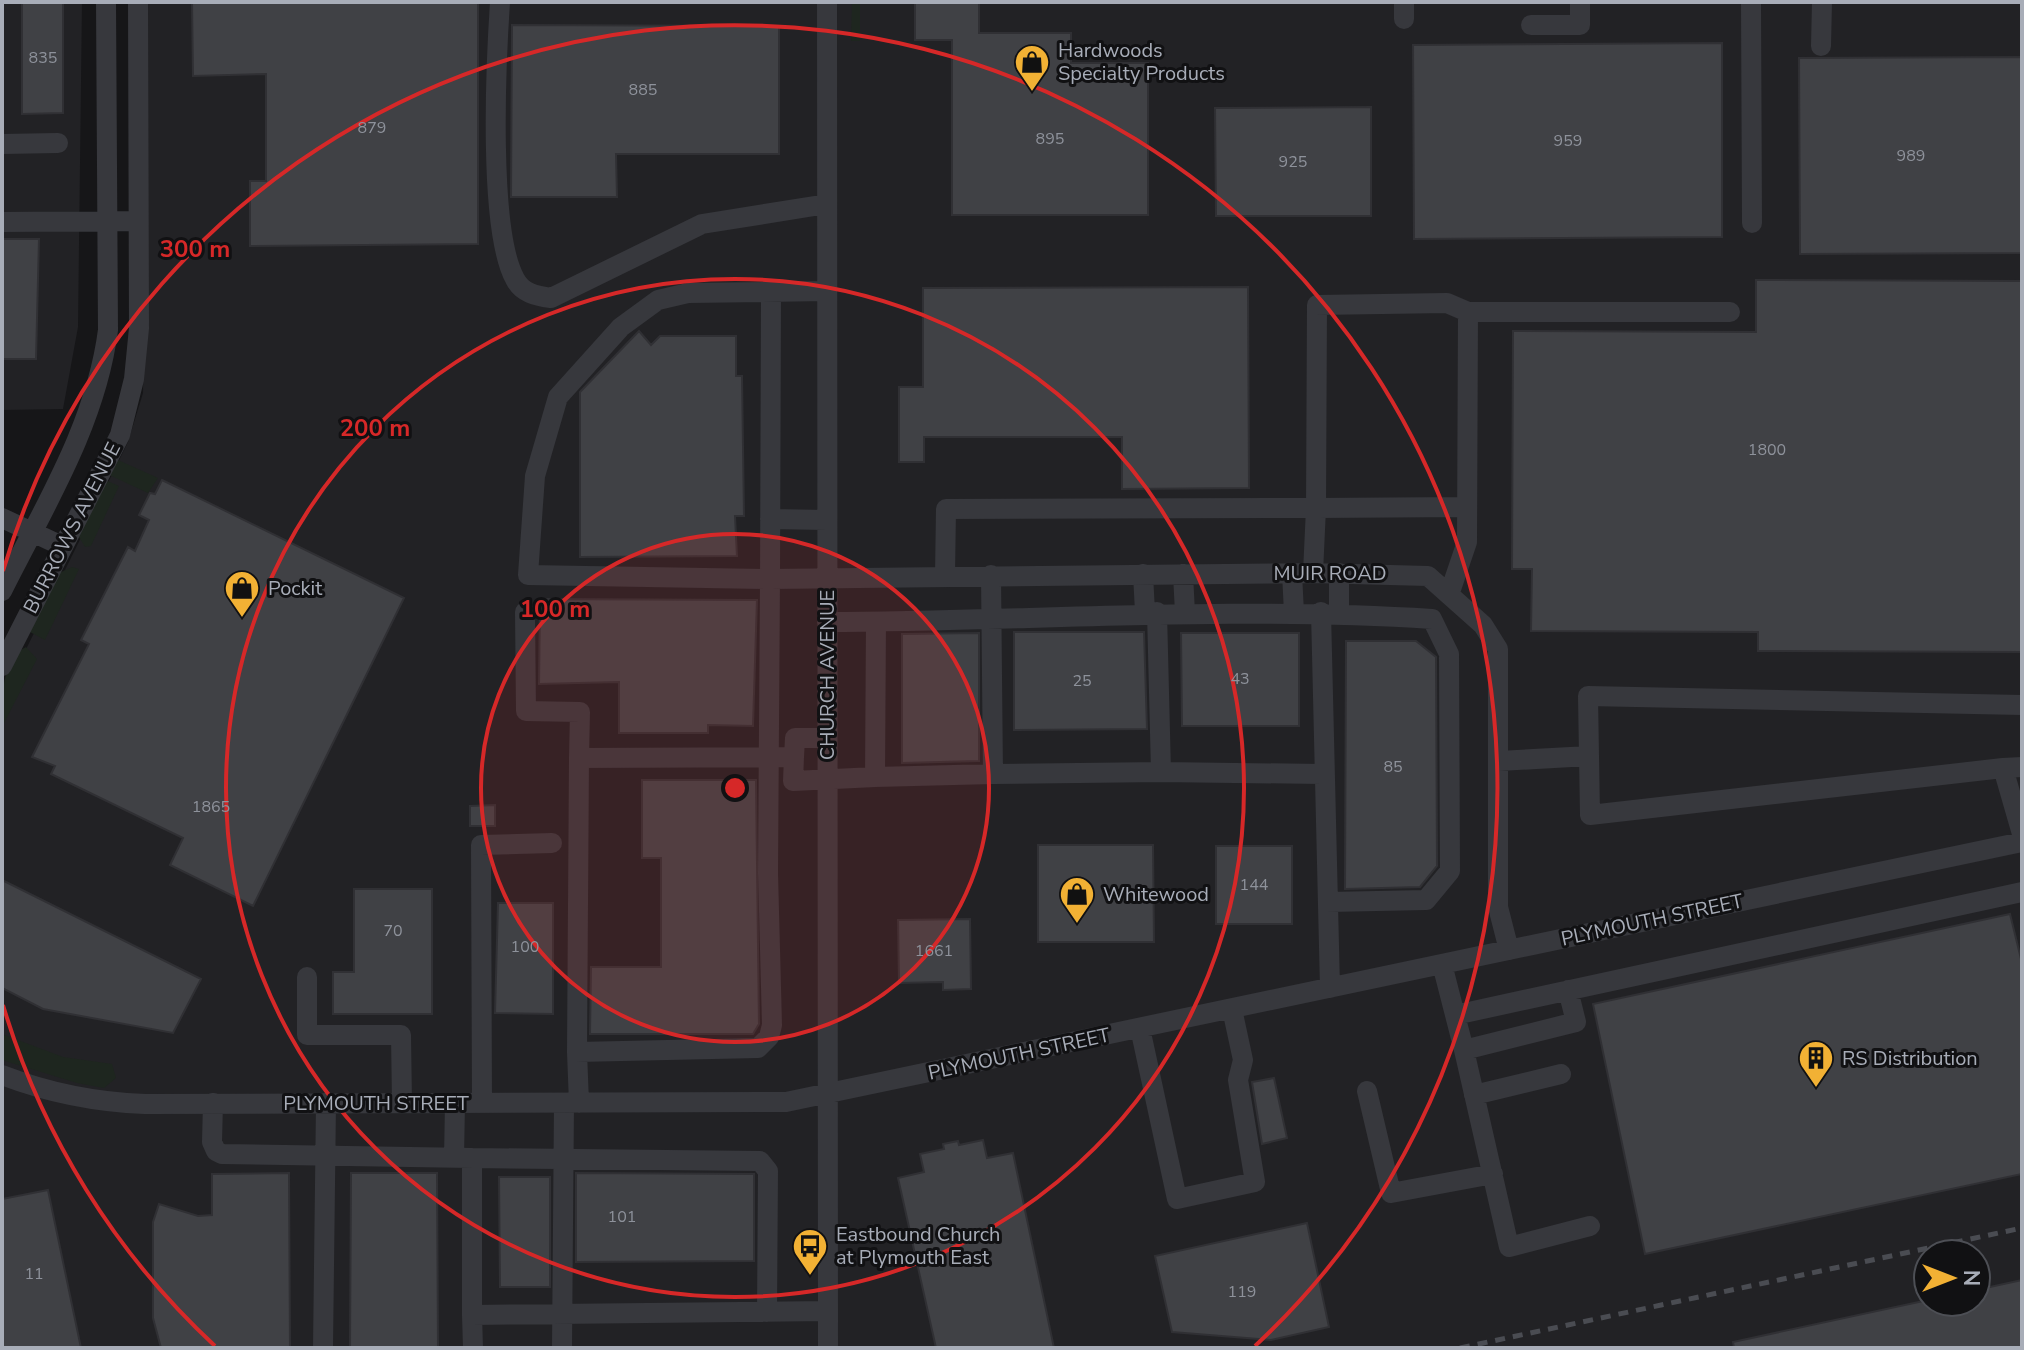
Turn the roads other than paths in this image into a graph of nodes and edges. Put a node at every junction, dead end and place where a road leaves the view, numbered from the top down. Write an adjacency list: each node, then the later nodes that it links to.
1 (106, 2): 13 (street, BURROWS AVENUE)
2 (138, 2): 14 (street, BURROWS AVENUE)
3 (500, 2): 12 (street)
4 (827, 2): 12 (street, CHURCH AVENUE)
5 (1580, 2): 8 (street)
6 (1751, 2): 16 (street)
7 (1822, 2): 9 (street)
8 (1531, 25)
9 (1821, 46)
10 (58, 143): 11 (street)
11 (2, 144)
12 (827, 204): 17 (street, CHURCH AVENUE)
13 (107, 221): 14 (street); 15 (street); 26 (street, BURROWS AVENUE)
14 (138, 221): 27 (street, BURROWS AVENUE)
15 (2, 222)
16 (1752, 223)
17 (827, 291): 18 (street); 25 (street, CHURCH AVENUE)
18 (771, 292): 24 (street); 36 (street, MUIR ROAD)
19 (1468, 312): 20 (street); 21 (street); 22 (street)
20 (1730, 312)
21 (1466, 507): 22 (street); 38 (street)
22 (1316, 508): 29 (street); 33 (street)
23 (2, 518): 26 (street)
24 (770, 519): 25 (street); 36 (street)
25 (827, 520): 35 (street, CHURCH AVENUE)
26 (32, 530): 27 (street); 37 (street, BURROWS AVENUE)
27 (62, 546): 47 (street, BURROWS AVENUE)
28 (1292, 573): 29 (street, MUIR ROAD); 32 (street, MUIR ROAD); 43 (street)
29 (1313, 573): 30 (street, MUIR ROAD)
30 (1339, 573): 38 (street, MUIR ROAD); 41 (street)
31 (1143, 574): 32 (street, MUIR ROAD); 34 (street, MUIR ROAD); 40 (street)
32 (1183, 574): 42 (street)
33 (945, 575): 34 (street, MUIR ROAD); 35 (street, MUIR ROAD)
34 (991, 575): 44 (street)
35 (827, 576): 36 (street, MUIR ROAD); 45 (street, CHURCH AVENUE)
36 (770, 579): 50 (street)
37 (2, 591)
38 (1450, 592): 54 (street, MUIR ROAD)
39 (525, 612): 53 (street)
40 (1151, 612): 42 (street); 44 (street); 56 (street)
41 (1330, 612): 43 (street); 58 (street); 65 (street)
42 (1185, 613): 43 (street)
43 (1294, 613)
44 (992, 617): 46 (street); 57 (street)
45 (827, 622): 46 (street); 49 (street, CHURCH AVENUE)
46 (876, 622): 59 (street)
47 (2, 666)
48 (2022, 705): 51 (street)
49 (827, 738): 52 (street); 60 (street, CHURCH AVENUE)
50 (769, 755): 52 (street); 53 (street); 75 (street)
51 (1589, 756): 54 (street); 55 (street)
52 (794, 757): 60 (street)
53 (579, 758): 75 (street)
54 (1499, 761): 66 (street, MUIR ROAD)
55 (2012, 768): 61 (street)
56 (1161, 772): 57 (street); 58 (street)
57 (993, 774): 59 (street)
58 (1322, 774): 65 (street)
59 (875, 777): 60 (street)
60 (828, 779): 79 (street, CHURCH AVENUE)
61 (2022, 834)
62 (2022, 842): 66 (street, PLYMOUTH STREET)
63 (552, 843): 85 (street)
64 (2022, 892): 70 (street)
65 (1328, 902): 69 (street)
66 (1509, 950): 67 (street, PLYMOUTH STREET)
67 (1442, 964): 69 (street, PLYMOUTH STREET); 72 (street)
68 (307, 977): 83 (street)
69 (1330, 988): 71 (street, PLYMOUTH STREET)
70 (1568, 990): 72 (street); 74 (street)
71 (1232, 1009): 73 (street, PLYMOUTH STREET); 73 (street)
72 (1455, 1015): 74 (street)
73 (1140, 1028): 79 (street, PLYMOUTH STREET)
74 (1464, 1050): 80 (street)
75 (577, 1052): 86 (street)
76 (1561, 1074): 80 (street)
77 (2, 1075): 81 (street, PLYMOUTH STREET)
78 (1367, 1091): 90 (street)
79 (828, 1094): 86 (street, PLYMOUTH STREET); 92 (street, CHURCH AVENUE)
80 (1474, 1095): 90 (street)
81 (213, 1103): 82 (street, PLYMOUTH STREET); 87 (street)
82 (326, 1103): 83 (street, PLYMOUTH STREET); 87 (street)
83 (402, 1103): 84 (street, PLYMOUTH STREET)
84 (455, 1103): 85 (street, PLYMOUTH STREET); 88 (street)
85 (482, 1103): 86 (street, PLYMOUTH STREET)
86 (572, 1103): 89 (street)
87 (326, 1156): 88 (street); 96 (street)
88 (463, 1158): 89 (street); 95 (street)
89 (563, 1158): 93 (street); 94 (street)
90 (1493, 1174): 91 (street)
91 (1590, 1226)
92 (828, 1311): 93 (street); 99 (street, CHURCH AVENUE)
93 (767, 1312): 94 (street)
94 (562, 1314): 95 (street); 98 (street)
95 (472, 1315): 97 (street)
96 (323, 1348)
97 (473, 1348)
98 (562, 1348)
99 (828, 1348)

